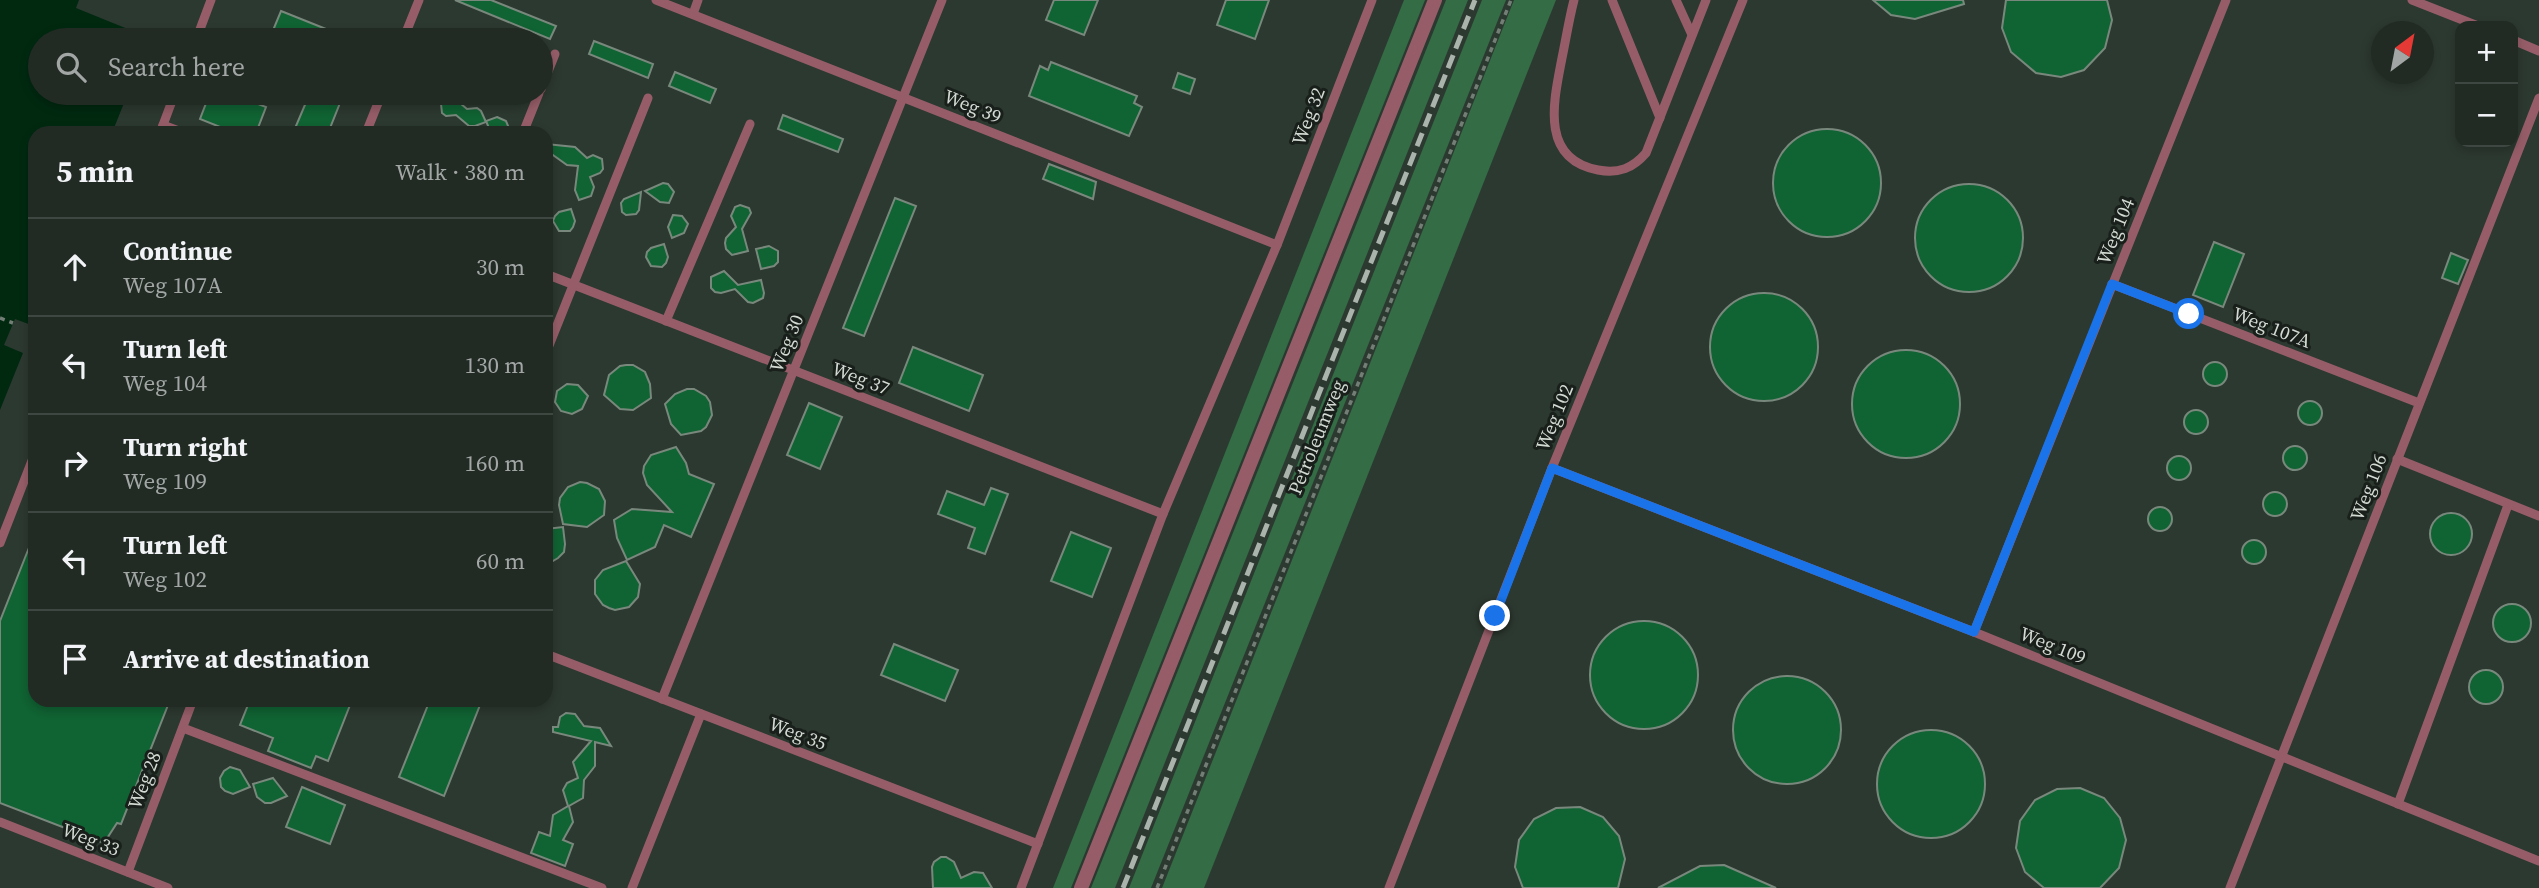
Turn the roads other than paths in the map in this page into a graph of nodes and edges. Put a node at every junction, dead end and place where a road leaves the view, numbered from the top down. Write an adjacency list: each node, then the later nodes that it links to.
1 (211, 0): 17 (lane)
2 (419, 0): 18 (lane)
3 (656, 0): 15 (lane, Weg 39)
4 (698, 0): 15 (lane)
5 (942, 0): 24 (lane, Weg 30)
6 (1371, 0): 35 (lane, Weg 32)
7 (1435, 0): 66 (street)
8 (1574, 0): 30 (lane)
9 (1612, 0): 30 (lane)
10 (1676, 0): 19 (lane)
11 (1706, 0): 19 (lane)
12 (1743, 0): 44 (lane, Weg 102)
13 (2226, 0): 38 (lane, Weg 104)
14 (2412, 0): 16 (lane)
15 (693, 14): 24 (lane, Weg 39)
16 (2465, 21)
17 (200, 28)
18 (408, 28)
19 (1692, 35): 30 (lane)
20 (2518, 42): 21 (lane)
21 (2539, 51)
22 (555, 54): 23 (lane)
23 (553, 59)
24 (903, 97): 35 (lane, Weg 39); 41 (lane, Weg 30)
25 (648, 98): 37 (lane)
26 (2539, 98): 42 (lane, Weg 106)
27 (170, 105): 32 (lane)
28 (377, 105): 33 (lane)
29 (534, 105): 34 (lane)
30 (1660, 118)
31 (750, 124): 39 (lane)
32 (162, 126)
33 (369, 126)
34 (526, 126)
35 (1277, 245): 47 (lane, Weg 32)
36 (553, 277): 37 (lane, Weg 37)
37 (572, 284): 39 (lane, Weg 37); 40 (lane)
38 (2112, 284): 42 (lane, Weg 107A); 50 (lane, Weg 104)
39 (666, 321): 41 (lane, Weg 37)
40 (553, 334)
41 (794, 370): 47 (lane, Weg 37); 52 (lane, Weg 30)
42 (2419, 403): 43 (lane, Weg 106)
43 (2397, 459): 46 (lane); 56 (lane, Weg 106)
44 (1552, 468): 50 (lane, Weg 109); 67 (lane, Weg 102)
45 (28, 471): 49 (lane)
46 (2508, 505): 48 (lane); 57 (lane)
47 (1163, 514): 59 (lane, Weg 32)
48 (2539, 516)
49 (0, 543)
50 (1974, 632): 56 (lane, Weg 109)
51 (553, 657): 52 (lane, Weg 35)
52 (662, 699): 54 (lane, Weg 35)
53 (190, 707): 55 (lane, Weg 28)
54 (701, 714): 59 (lane, Weg 35); 64 (lane)
55 (183, 728): 61 (lane, Weg 28); 63 (lane)
56 (2283, 758): 57 (lane, Weg 109); 68 (lane, Weg 106)
57 (2398, 804): 60 (lane, Weg 109)
58 (0, 822): 61 (lane, Weg 33)
59 (1038, 844): 65 (lane, Weg 32)
60 (2539, 861)
61 (128, 872): 62 (lane, Weg 33)
62 (168, 888)
63 (602, 888)
64 (632, 888)
65 (1021, 888)
66 (1081, 888)
67 (1389, 888)
68 (2230, 888)

